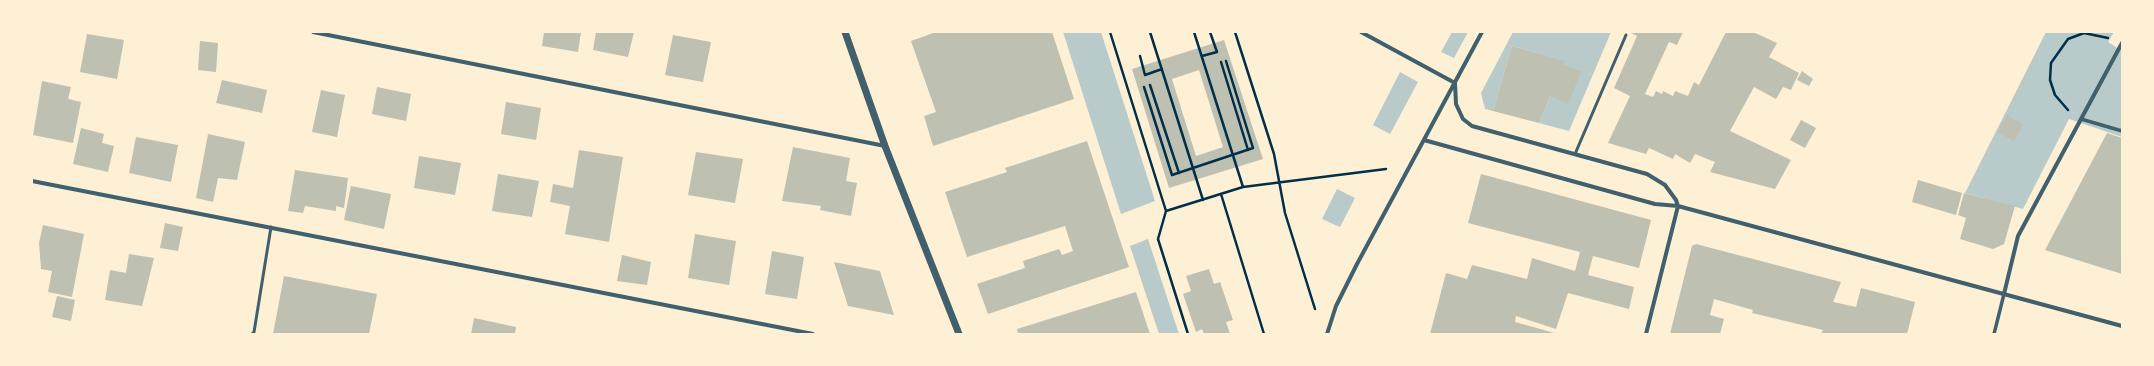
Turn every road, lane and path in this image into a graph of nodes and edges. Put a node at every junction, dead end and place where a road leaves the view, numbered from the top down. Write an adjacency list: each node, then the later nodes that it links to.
1 (313, 32): 23 (street)
2 (845, 32): 23 (street)
3 (1110, 32): 36 (path)
4 (1150, 32): 16 (path)
5 (1194, 32): 13 (path)
6 (1210, 32): 13 (path)
7 (1235, 32): 31 (path)
8 (1361, 32): 17 (street)
9 (1482, 32): 17 (street)
10 (1626, 35): 25 (lane)
11 (2122, 43): 20 (street); 20 (path)
12 (1140, 56): 16 (path)
13 (1202, 56): 26 (path)
14 (1226, 61): 24 (path)
15 (1221, 62): 24 (path)
16 (1162, 69): 27 (path)
17 (1455, 83): 22 (street); 25 (street)
18 (1150, 85): 29 (path)
19 (1144, 87): 29 (path)
20 (2081, 119): 21 (street); 38 (street)
21 (2122, 131)
22 (1424, 140): 35 (street); 46 (street)
23 (885, 146): 43 (street)
24 (1248, 150): 26 (path)
25 (1576, 154): 35 (street)
26 (1233, 155): 27 (path); 32 (path)
27 (1193, 168): 29 (path); 34 (path)
28 (1386, 170): 31 (path)
29 (1179, 172)
30 (32, 181): 37 (street)
31 (1280, 182): 32 (path); 39 (path)
32 (1243, 187): 33 (path)
33 (1221, 194): 34 (path); 45 (path)
34 (1203, 200): 36 (path)
35 (1678, 206): 38 (street); 47 (street)
36 (1166, 211): 44 (path)
37 (271, 227): 41 (lane); 42 (street)
38 (2004, 294): 40 (street); 48 (street)
39 (1315, 309)
40 (2122, 326)
41 (252, 334)
42 (814, 334)
43 (959, 334)
44 (1188, 334)
45 (1264, 334)
46 (1327, 334)
47 (1646, 334)
48 (1994, 334)

